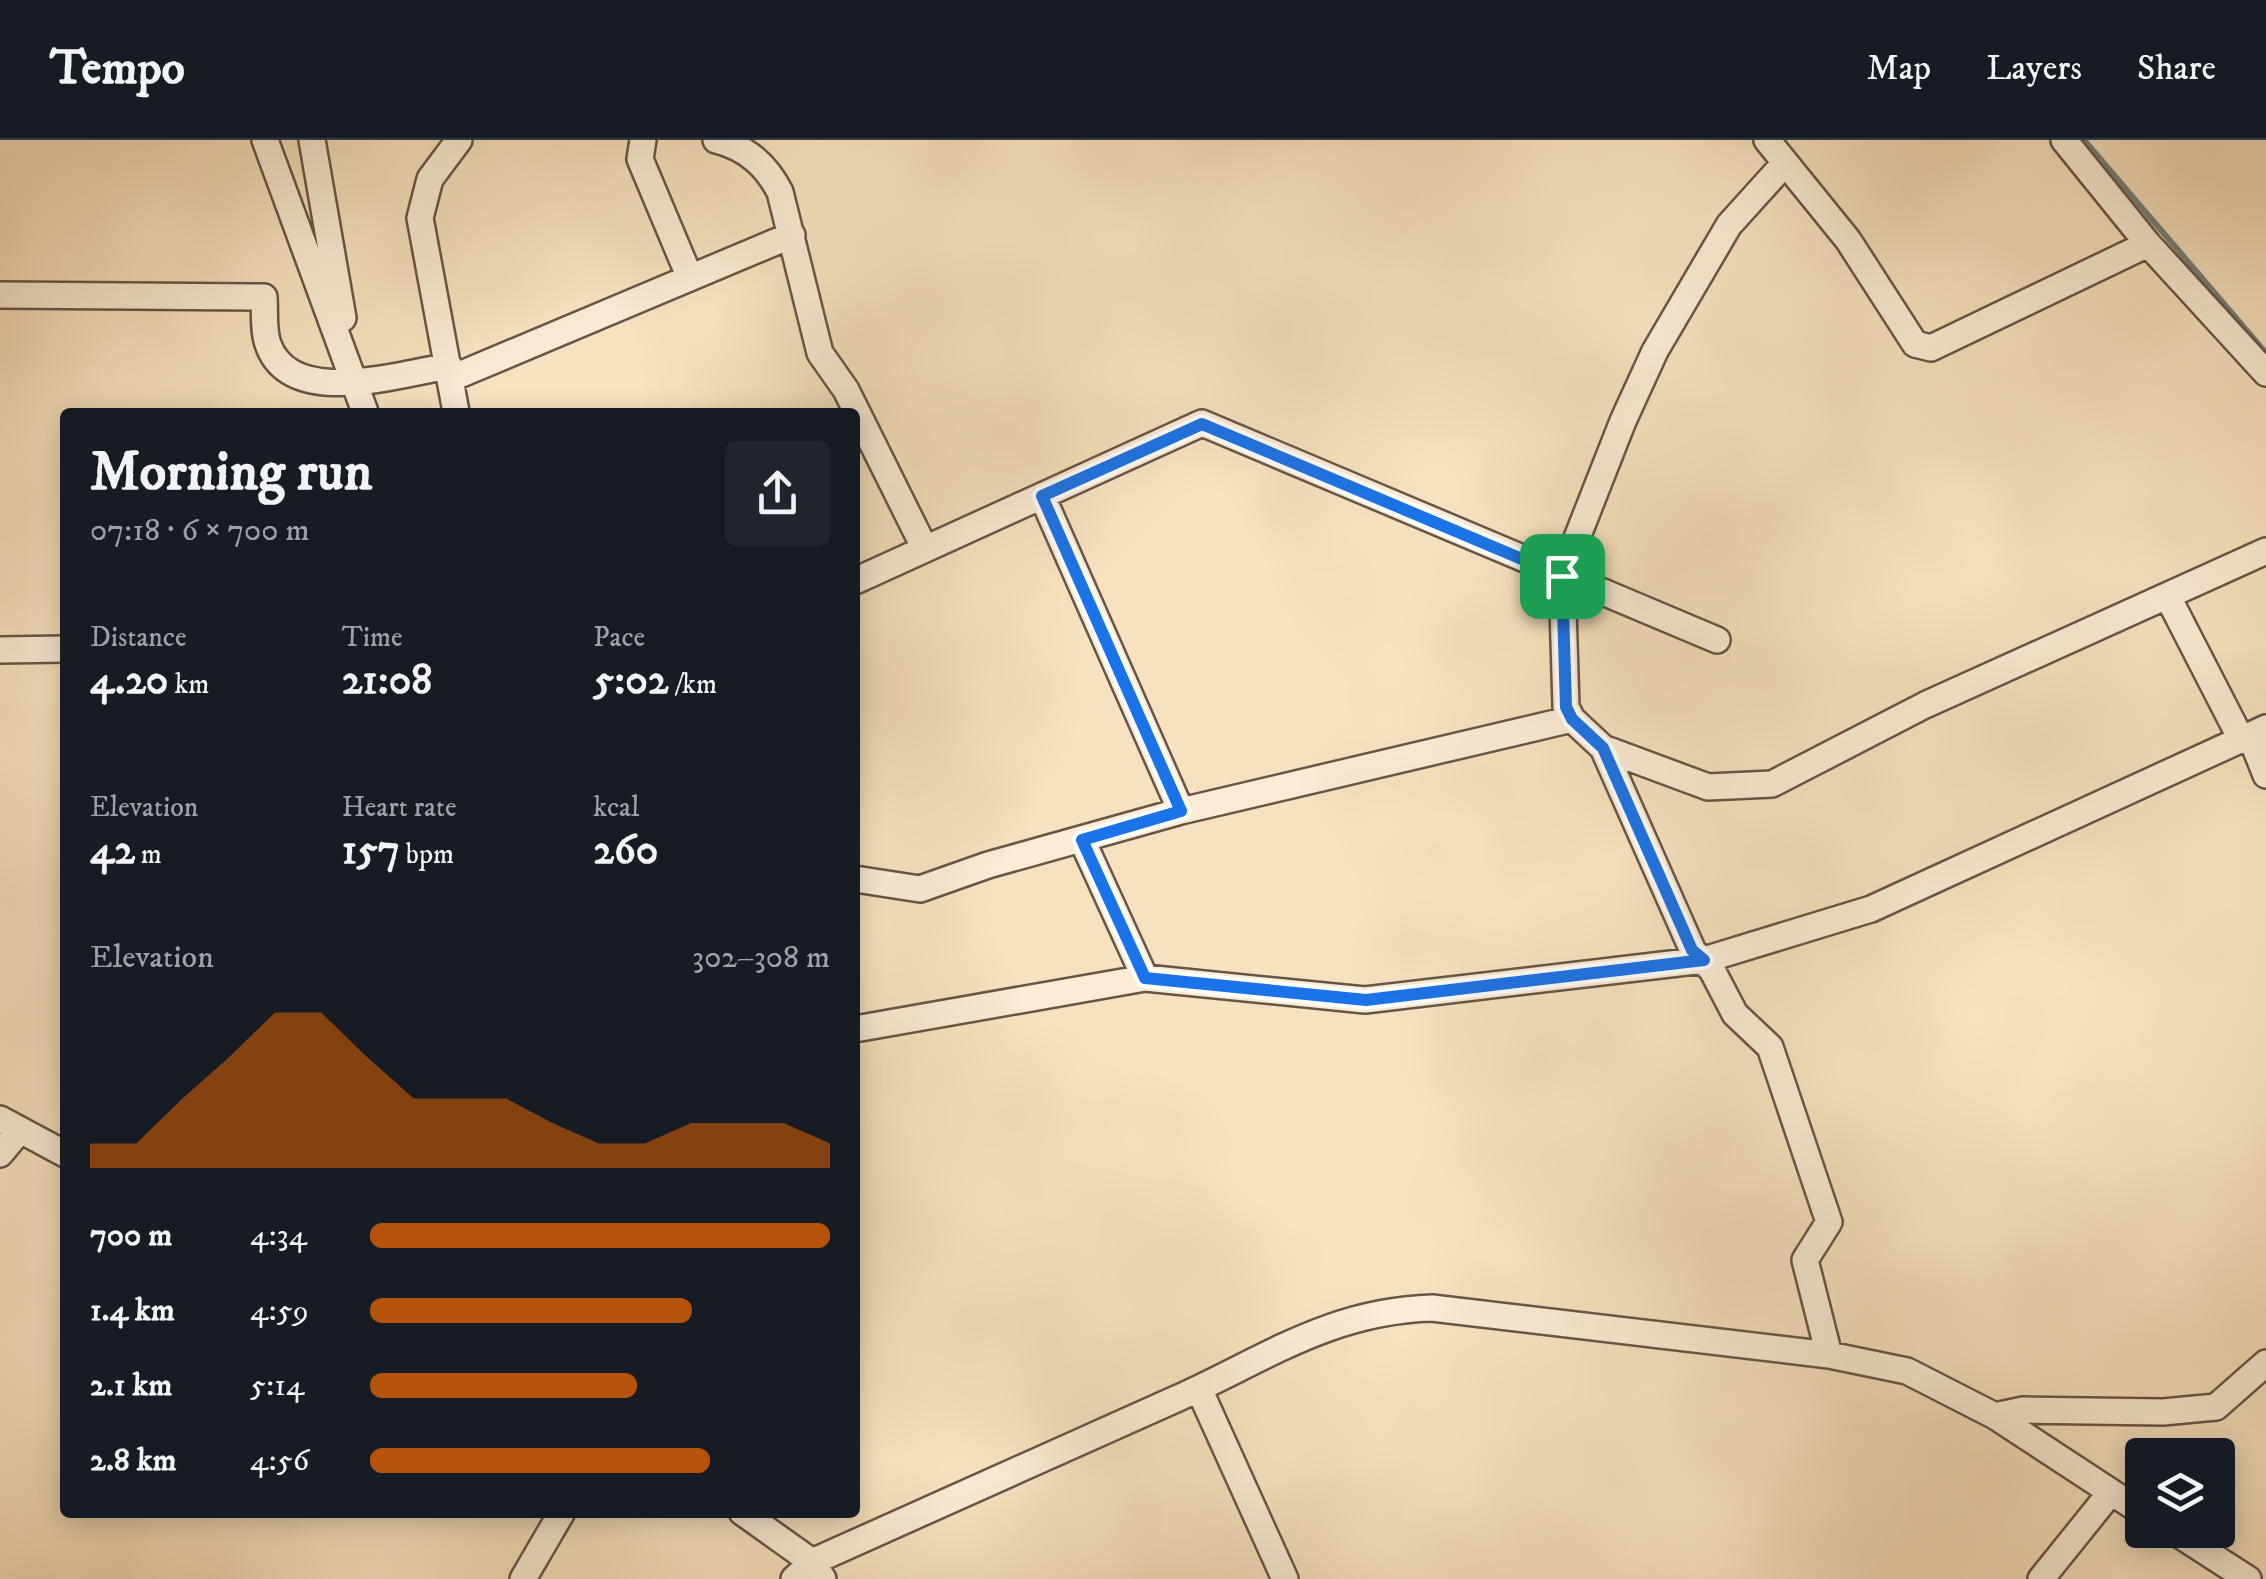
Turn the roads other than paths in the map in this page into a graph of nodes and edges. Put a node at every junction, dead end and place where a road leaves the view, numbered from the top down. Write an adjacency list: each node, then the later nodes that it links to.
1 (264, 140): 15 (street)
2 (312, 140): 15 (street)
3 (459, 140): 13 (street)
4 (643, 140): 11 (street)
5 (716, 140): 9 (street)
6 (1766, 140): 8 (street)
7 (2064, 140): 10 (street)
8 (1786, 163): 10 (street); 23 (street)
9 (792, 235): 11 (street); 18 (street)
10 (2148, 244): 14 (street)
11 (690, 278): 13 (street)
12 (0, 295): 15 (street)
13 (450, 372): 15 (street); 17 (street)
14 (2266, 372)
15 (354, 382): 16 (street)
16 (364, 408)
17 (455, 408)
18 (855, 408)
19 (860, 418): 21 (street)
20 (1042, 496): 21 (street); 23 (street); 33 (street)
21 (925, 549): 24 (street)
22 (2266, 550): 25 (street)
23 (1562, 576): 26 (street); 29 (street)
24 (860, 579)
25 (2168, 597): 30 (street); 31 (street)
26 (1717, 640)
27 (60, 649): 28 (street)
28 (0, 650)
29 (1572, 719): 31 (street); 33 (street)
30 (2252, 734): 32 (street); 36 (street)
31 (1603, 748): 36 (street)
32 (2266, 775)
33 (1181, 811): 34 (street)
34 (1082, 840): 35 (street); 37 (street)
35 (860, 880)
36 (1704, 960): 37 (street); 42 (street)
37 (1145, 978): 38 (street)
38 (860, 1028)
39 (10, 1124): 40 (street); 41 (street)
40 (60, 1151)
41 (0, 1154)
42 (1828, 1355): 44 (street); 45 (street)
43 (2266, 1362): 45 (street)
44 (1199, 1389): 51 (street); 53 (street)
45 (1995, 1416): 46 (street)
46 (2111, 1492): 47 (street); 54 (street)
47 (2125, 1501)
48 (559, 1518): 52 (street)
49 (756, 1518): 51 (street)
50 (2200, 1548): 55 (street)
51 (810, 1573)
52 (524, 1579)
53 (1286, 1579)
54 (2041, 1579)
55 (2248, 1579)

